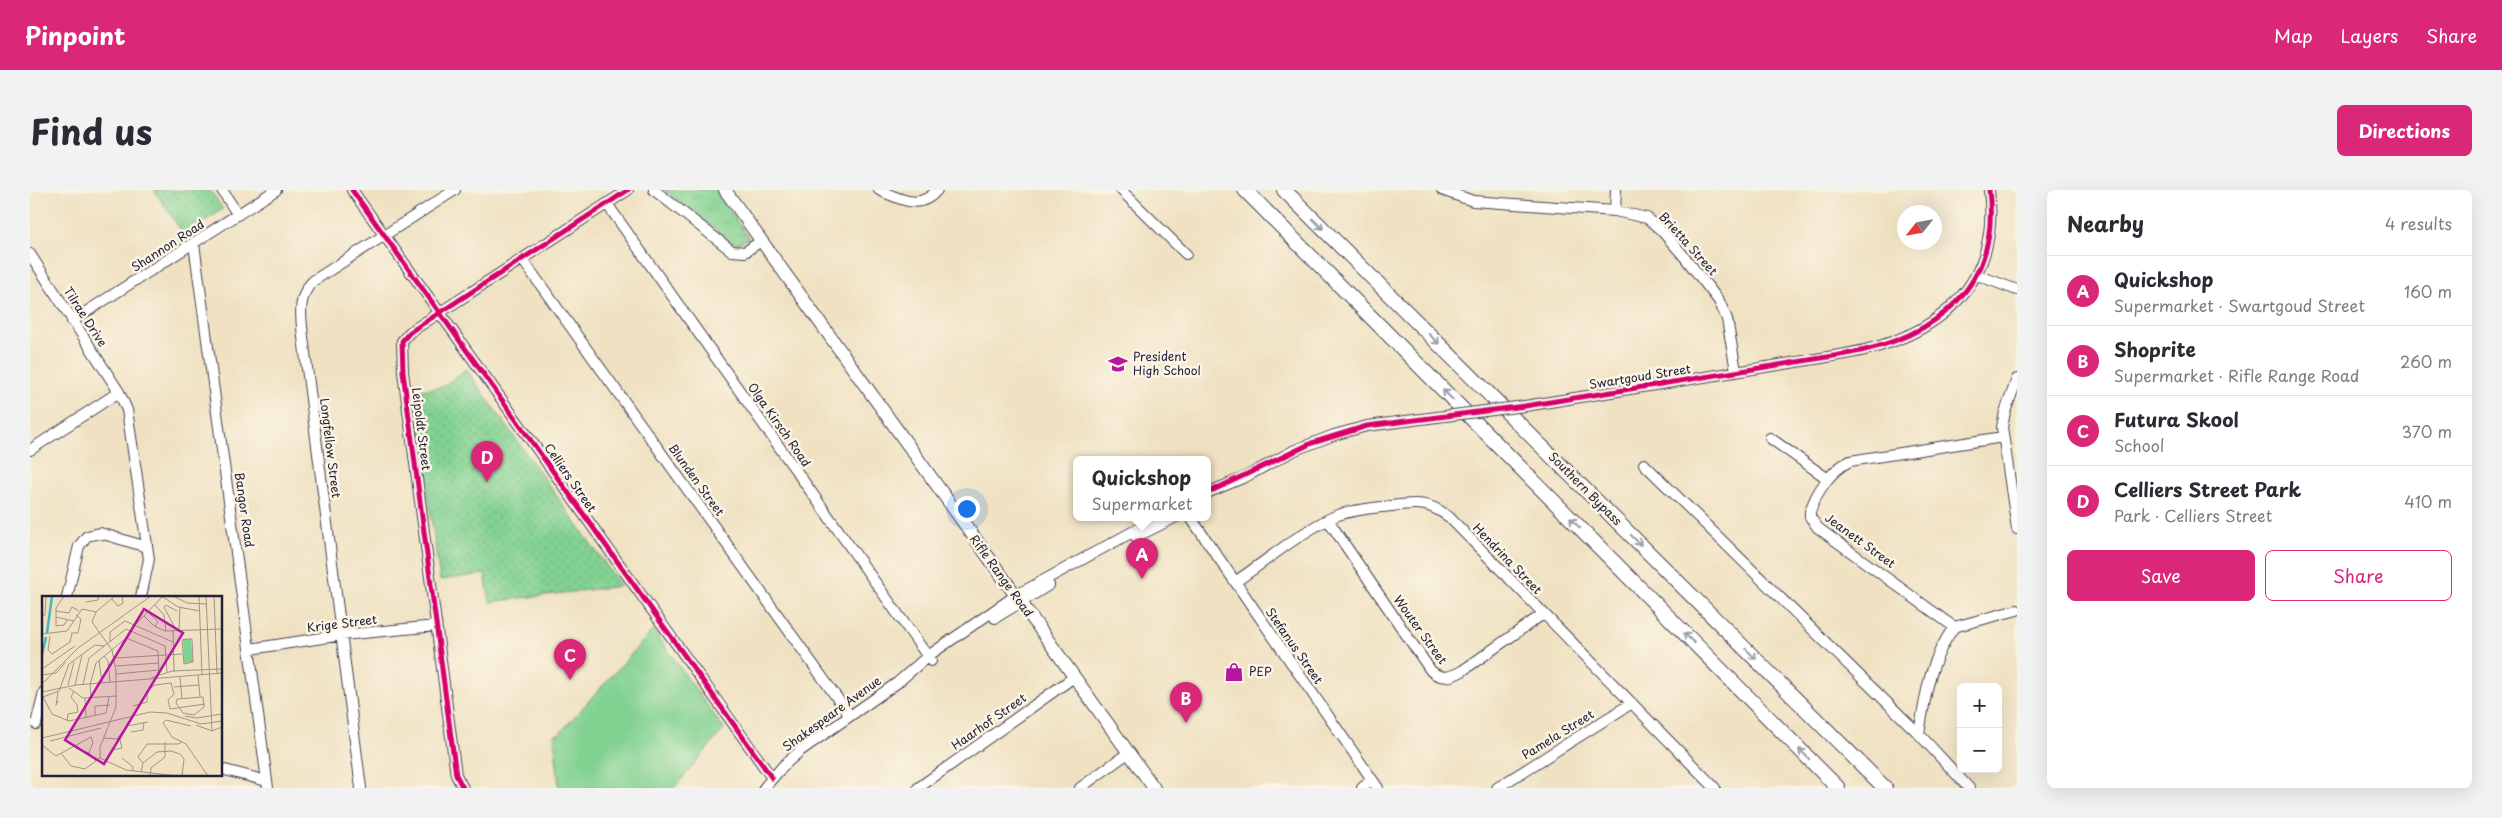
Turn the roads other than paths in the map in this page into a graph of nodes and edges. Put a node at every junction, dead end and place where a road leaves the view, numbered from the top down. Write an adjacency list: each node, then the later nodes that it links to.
1 (222, 190): 18 (street)
2 (276, 190): 18 (street, Shannon Road)
3 (352, 190): 19 (street, Celliers Street)
4 (455, 190): 19 (street, Longfellow Street)
5 (628, 190): 16 (street, Leipoldt Street)
6 (654, 190): 20 (street)
7 (725, 190): 20 (main road, Rifle Range Road)
8 (879, 190): 9 (street)
9 (937, 190)
10 (1121, 190): 23 (street)
11 (1245, 190): 77 (highway, one-way to 11)
12 (1284, 190): 78 (highway, Southern Bypass, one-way to 78)
13 (1442, 190): 17 (street, Brietta Street)
14 (1616, 190): 17 (street)
15 (1989, 190): 25 (street, Swartgoud Street)
16 (607, 204): 24 (street, Leipoldt Street); 56 (street, Olga Kirsch Road)
17 (1615, 211): 29 (street, Brietta Street)
18 (238, 215): 21 (street, Shannon Road)
19 (383, 237): 27 (street, Celliers Street); 54 (street, Longfellow Street)
20 (761, 240): 49 (main road, Rifle Range Road)
21 (194, 244): 28 (street, Shannon Road); 55 (street, Bangor Road)
22 (30, 254): 28 (street, Tilrae Drive)
23 (1186, 254)
24 (522, 259): 27 (street, Leipoldt Street); 60 (street, Blunden Street)
25 (1977, 275): 26 (street); 29 (street, Swartgoud Street)
26 (2017, 290)
27 (440, 313): 52 (street, Leipoldt Street); 65 (street, Celliers Street)
28 (72, 321): 31 (street, Tilrae Drive)
29 (1736, 371): 36 (street, Swartgoud Street, bridge)
30 (2017, 381): 32 (street)
31 (119, 392): 34 (street); 45 (street, Tilrae Drive)
32 (2003, 437): 37 (street, Jeanett Street); 44 (street)
33 (1770, 438): 37 (street)
34 (30, 450)
35 (1644, 464): 62 (street)
36 (1245, 477): 38 (street, Swartgoud Street); 39 (street, Swartgoud Street)
37 (1828, 479): 53 (street, Jeanett Street)
38 (1211, 491)
39 (1211, 498)
40 (1328, 520): 46 (street, Hendrina Street); 51 (street, Hendrina Street); 51 (street, Wouter Street)
41 (1153, 521): 49 (street)
42 (1168, 521): 49 (street)
43 (1192, 521): 46 (street, Stefanus Street)
44 (2017, 528)
45 (147, 547): 47 (street); 48 (street, Tilrae Drive)
46 (1235, 582): 67 (street, Stefanus Street)
47 (67, 596)
48 (141, 596)
49 (1017, 599): 56 (street, Shakespeare Avenue); 57 (main road, Rifle Range Road)
50 (2017, 610): 53 (street)
51 (1544, 614): 59 (street, Hendrina Street)
52 (436, 626): 54 (street, Krige Street); 69 (street, Leipoldt Street)
53 (1954, 627): 62 (street)
54 (342, 635): 55 (street, Krige Street); 68 (street, Longfellow Street)
55 (250, 649): 66 (street, Bangor Road)
56 (930, 658): 60 (street, Shakespeare Avenue)
57 (1074, 677): 63 (main road, Rifle Range Road); 71 (street, Haarhof Street)
58 (42, 701): 61 (street)
59 (1632, 703): 75 (street, Pamela Street); 76 (street, Hendrina Street)
60 (850, 716): 65 (street, Shakespeare Avenue)
61 (37, 724)
62 (1919, 734): 79 (street)
63 (1128, 753): 72 (street); 73 (main road, Rifle Range Road)
64 (222, 769): 66 (street)
65 (772, 778): 70 (street, Shakespeare Avenue)
66 (267, 784)
67 (1375, 784): 74 (street)
68 (361, 788)
69 (463, 788)
70 (764, 788)
71 (918, 788)
72 (1080, 788)
73 (1154, 788)
74 (1362, 788)
75 (1497, 788)
76 (1715, 788)
77 (1838, 788)
78 (1885, 788)
79 (1969, 788)

